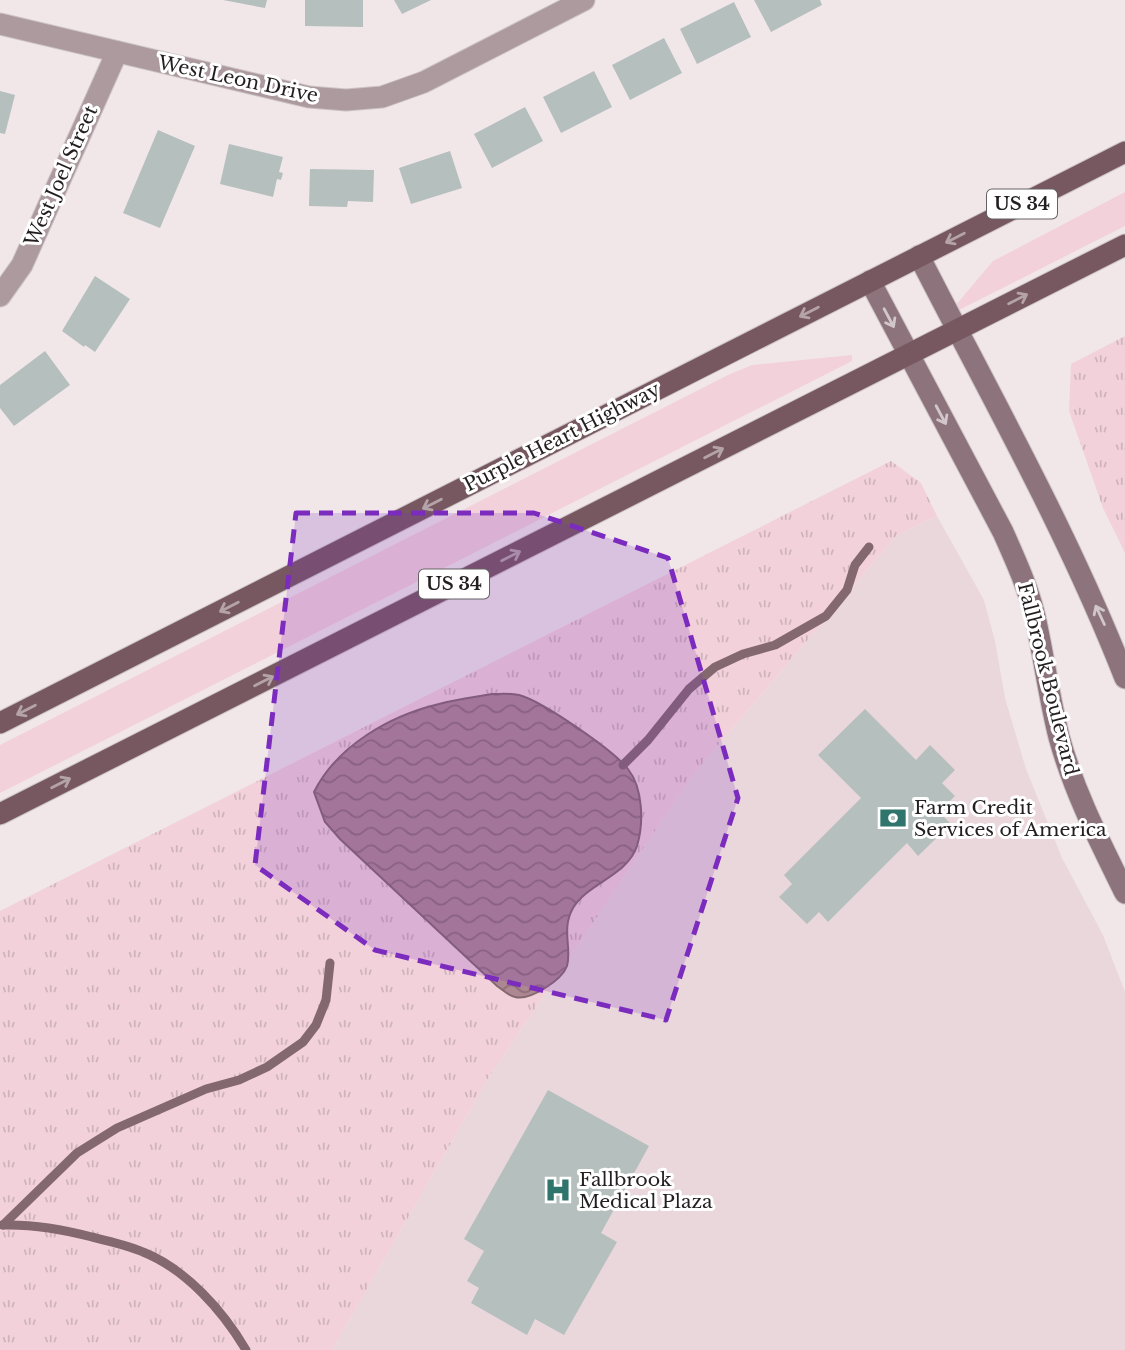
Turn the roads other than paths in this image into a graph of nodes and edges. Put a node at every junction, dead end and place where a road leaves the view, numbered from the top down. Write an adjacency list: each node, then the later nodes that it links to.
1 (584, 0): 3 (street, West Leon Drive)
2 (0, 24): 3 (street, West Leon Drive)
3 (117, 52): 8 (street, West Joel Street)
4 (1125, 152): 6 (main road, Purple Heart Highway / US 34, one-way to 6)
5 (1125, 245): 9 (main road, US 34, one-way to 5)
6 (919, 256): 7 (main road, Purple Heart Highway / US 34); 9 (street)
7 (870, 281): 10 (street, Fallbrook Boulevard, one-way to 10); 12 (main road, Purple Heart Highway / US 34, one-way to 12)
8 (0, 296)
9 (957, 330): 10 (main road, US 34); 11 (street, one-way to 9)
10 (908, 355): 13 (main road, US 34, one-way to 10); 14 (street, Fallbrook Boulevard, one-way to 14)
11 (1125, 678)
12 (0, 723)
13 (0, 814)
14 (1125, 893)

